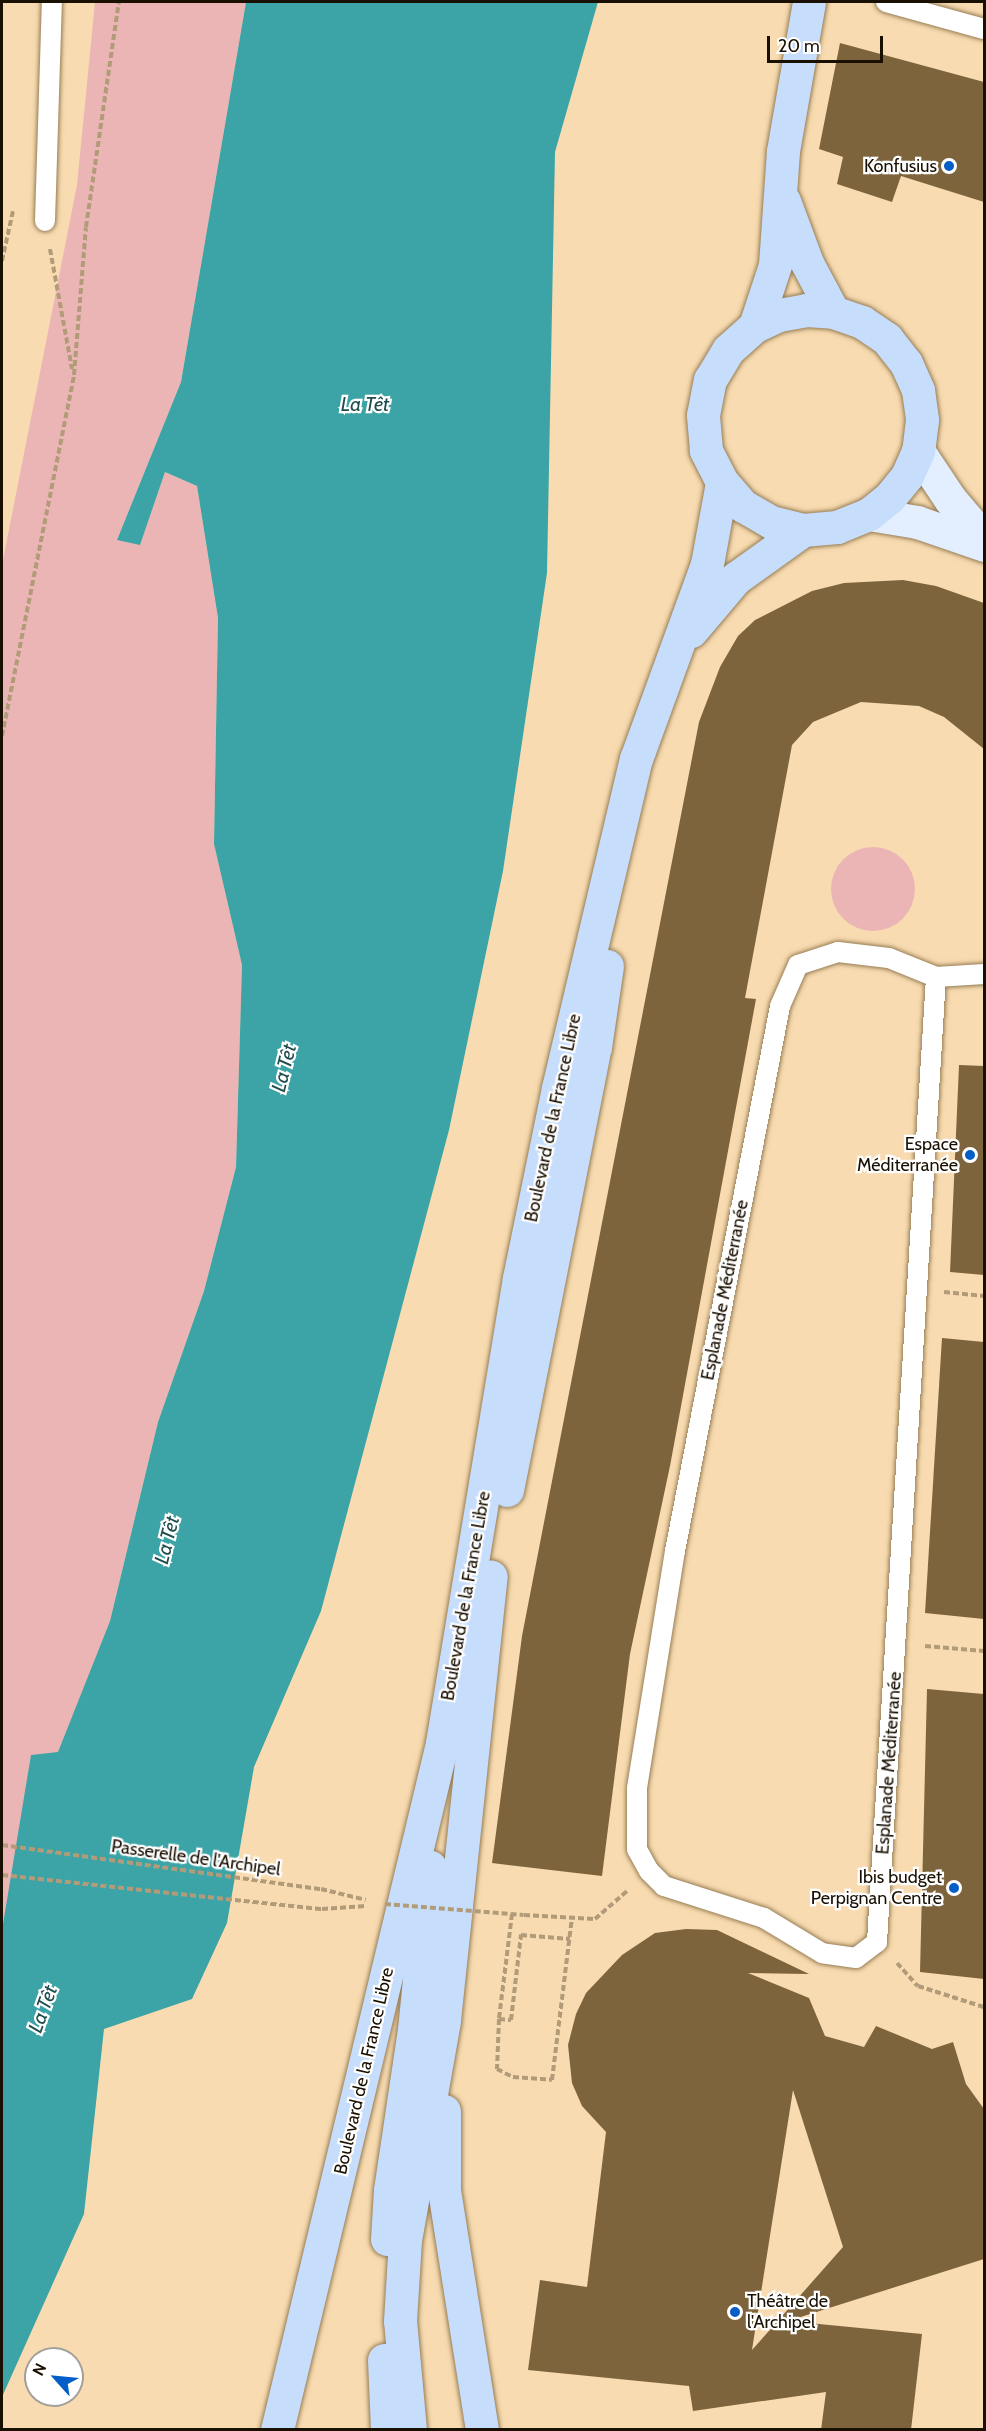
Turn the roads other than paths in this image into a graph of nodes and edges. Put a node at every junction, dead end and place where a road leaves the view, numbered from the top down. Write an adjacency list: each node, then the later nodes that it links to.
1 (52, 2): 6 (lane)
2 (809, 2): 5 (main road)
3 (886, 2): 4 (lane)
4 (984, 29)
5 (781, 191): 7 (main road); 8 (main road)
6 (45, 221)
7 (833, 312): 8 (main road); 9 (main road)
8 (755, 326): 10 (main road)
9 (918, 451): 11 (main road); 13 (street)
10 (722, 482): 12 (main road); 15 (main road, Boulevard de la France Libre)
11 (869, 514): 12 (main road); 14 (street)
12 (803, 530): 15 (main road, Boulevard de la France Libre)
13 (984, 539)
14 (984, 545)
15 (680, 644): 16 (main road, Boulevard de la France Libre)
16 (636, 759): 19 (main road, Boulevard de la France Libre); 20 (main road, Boulevard de la France Libre)
17 (984, 974): 18 (lane)
18 (936, 977): 18 (lane, Esplanade Méditerranée)
19 (442, 1743): 21 (main road, Boulevard de la France Libre); 22 (main road)
20 (444, 2020): 23 (main road, Boulevard de la France Libre); 24 (main road)
21 (277, 2430)
22 (387, 2430)
23 (410, 2430)
24 (482, 2430)

